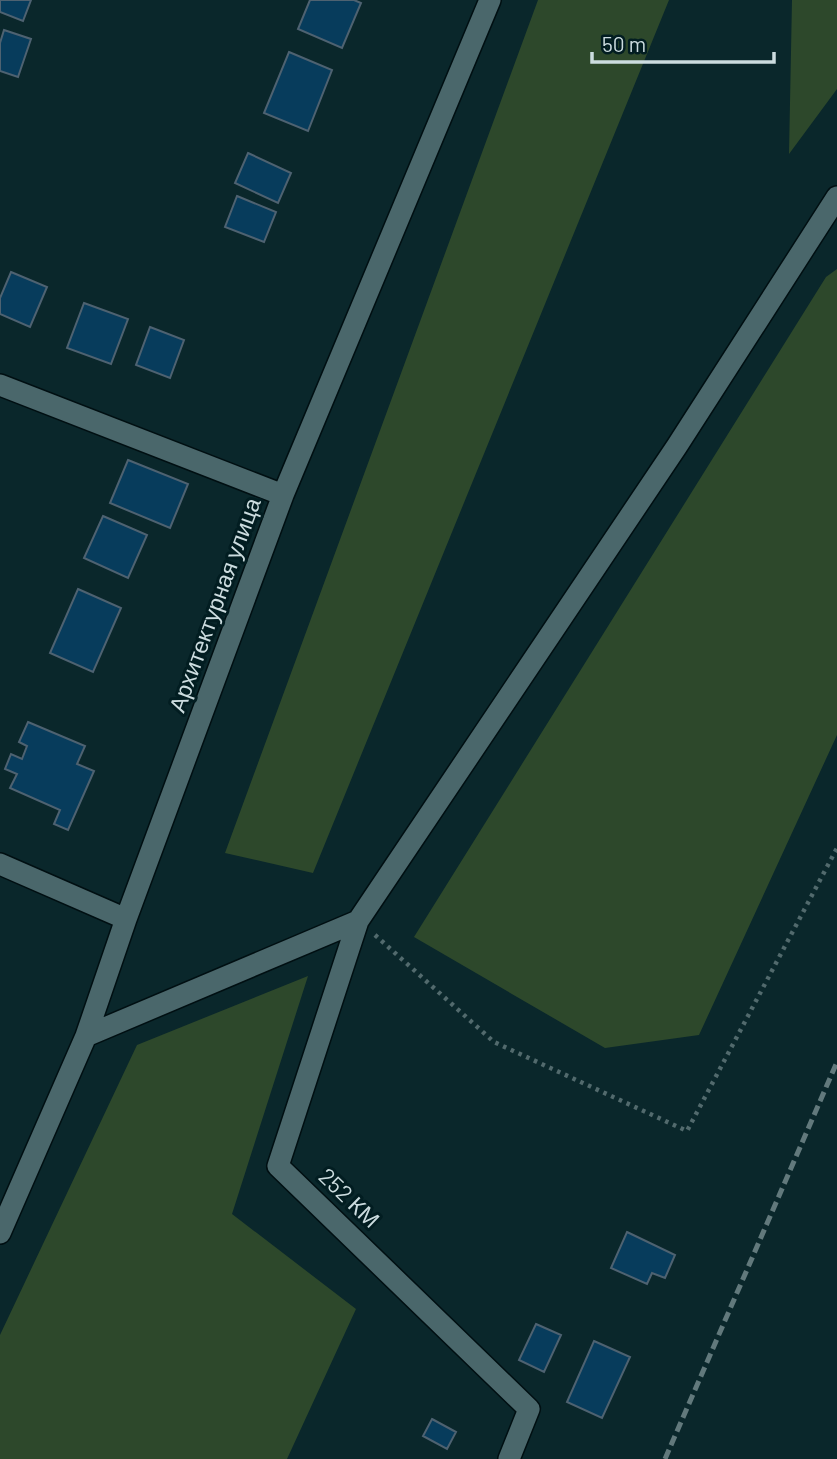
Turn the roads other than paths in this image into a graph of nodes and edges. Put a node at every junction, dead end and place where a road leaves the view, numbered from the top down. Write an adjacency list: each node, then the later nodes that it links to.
1 (490, 0): 4 (street, Архитектурная улица)
2 (837, 197): 7 (street)
3 (0, 385): 4 (street)
4 (283, 495): 6 (street, Архитектурная улица)
5 (0, 864): 6 (street)
6 (126, 919): 8 (street, Архитектурная улица)
7 (358, 921): 8 (street); 10 (street, 252 КМ)
8 (86, 1036): 9 (street, Архитектурная улица)
9 (0, 1233)
10 (509, 1459)

